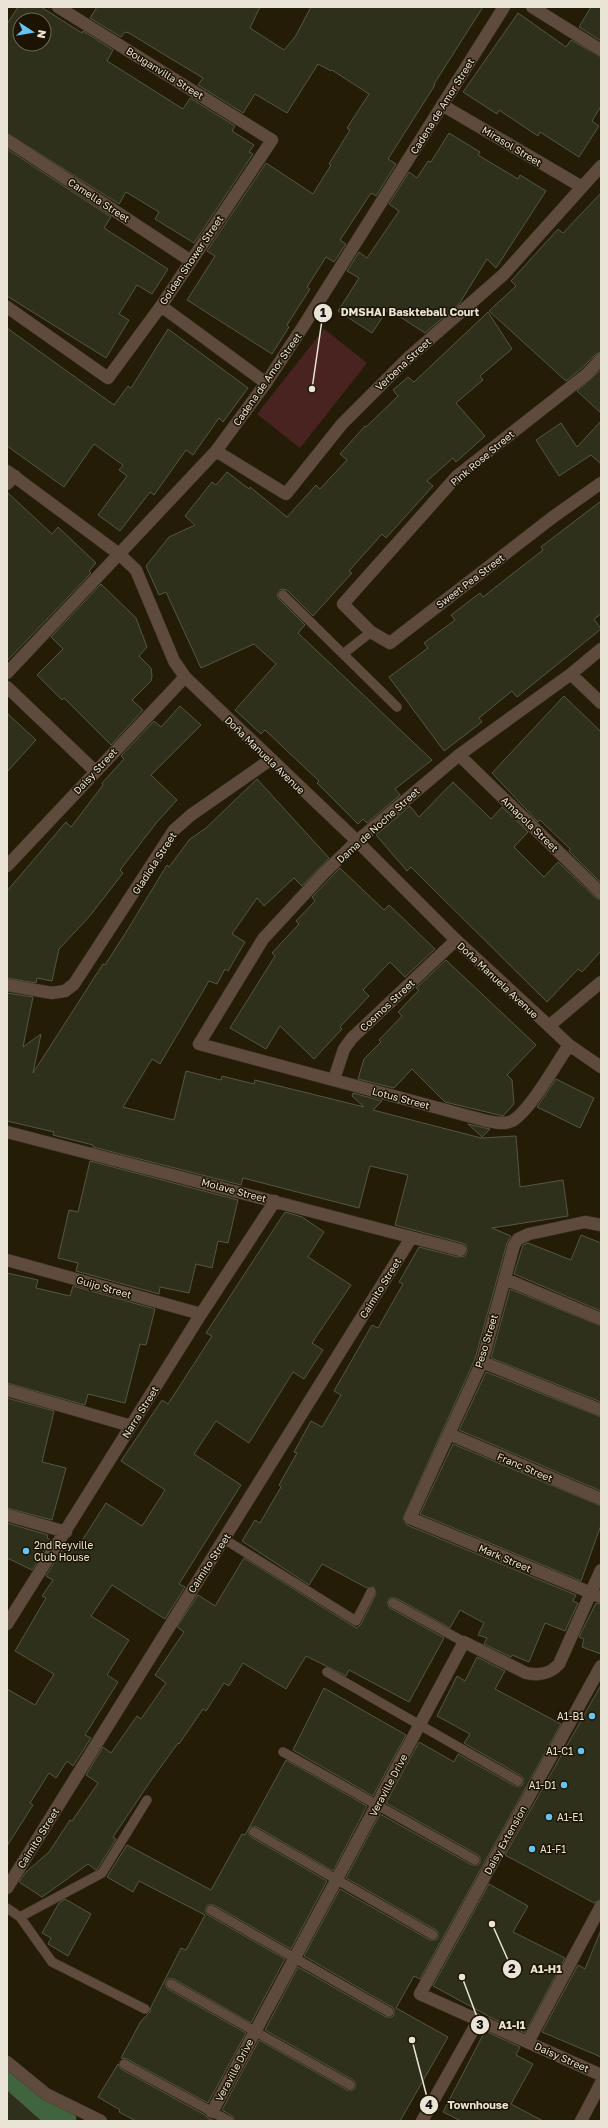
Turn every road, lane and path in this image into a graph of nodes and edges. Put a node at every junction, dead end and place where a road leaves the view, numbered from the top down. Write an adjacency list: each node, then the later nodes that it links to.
1 (58, 7): 7 (street, Bouganvilla Street)
2 (504, 7): 5 (street, Cadena de Amor Street)
3 (532, 7): 4 (street)
4 (601, 50)
5 (442, 105): 9 (street, Mirasol Street); 14 (street, Cadena de Amor Street)
6 (7, 140): 10 (street, Camella Street)
7 (272, 140): 10 (street, Golden Shower Street)
8 (601, 166): 9 (street, Verbena Street)
9 (582, 187): 15 (street, Verbena Street)
10 (191, 261): 11 (street, Golden Shower Street)
11 (161, 306): 12 (street, Golden Shower Street); 14 (street)
12 (7, 307)
13 (601, 359): 20 (street, Pink Rose Street)
14 (266, 383): 15 (street, Cadena de Amor Street)
15 (216, 451): 18 (street, Cadena de Amor Street)
16 (10, 477): 18 (street, Doña Manuela Avenue)
17 (601, 483): 21 (street, Sweet Pea Street)
18 (119, 554): 24 (street, Cadena de Amor Street); 26 (street, Doña Manuela Avenue)
19 (283, 595): 23 (lane)
20 (343, 604): 21 (street, Sweet Pea Street)
21 (371, 632): 23 (lane)
22 (601, 649): 25 (street, Dama de Noche Street)
23 (343, 654): 29 (lane)
24 (7, 673)
25 (571, 674): 28 (street); 30 (street, Dama de Noche Street)
26 (185, 677): 31 (street, Doña Manuela Avenue); 32 (street, Daisy Street)
27 (7, 687): 32 (street)
28 (601, 703)
29 (397, 707)
30 (459, 755): 33 (street, Dama de Noche Street); 35 (street, Amapola Street)
31 (270, 760): 33 (street, Doña Manuela Avenue); 38 (street, Gladiola Street)
32 (95, 771): 34 (street, Daisy Street)
33 (357, 841): 36 (street, Doña Manuela Avenue); 40 (street, Dama de Noche Street)
34 (7, 866)
35 (601, 893)
36 (456, 940): 39 (street, Doña Manuela Avenue); 43 (street, Cosmos Street)
37 (601, 982): 39 (street)
38 (7, 985)
39 (549, 1026): 41 (street)
40 (199, 1044): 43 (street, Lotus Street)
41 (568, 1045): 42 (street); 43 (street, Lotus Street)
42 (601, 1067)
43 (334, 1079)
44 (7, 1132): 45 (street, Molave Street)
45 (275, 1201): 47 (street, Molave Street); 51 (street, Narra Street)
46 (601, 1225): 50 (street, Peso Street)
47 (411, 1238): 48 (street, Molave Street); 62 (street, Caimito Street)
48 (460, 1250)
49 (7, 1260): 51 (street, Guijo Street)
50 (504, 1279): 52 (street); 53 (street, Peso Street)
51 (201, 1314): 56 (street, Narra Street)
52 (601, 1319)
53 (482, 1362): 55 (street); 57 (street, Peso Street)
54 (7, 1390): 56 (street)
55 (601, 1410)
56 (131, 1426): 61 (street, Narra Street)
57 (449, 1434): 58 (street, Franc Street); 60 (street, Peso Street)
58 (601, 1499)
59 (7, 1515): 61 (street)
60 (410, 1518): 65 (street, Mark Street)
61 (66, 1532): 67 (street, Narra Street)
62 (224, 1539): 64 (lane); 79 (street, Caimito Street)
63 (601, 1570): 65 (street)
64 (371, 1592)
65 (596, 1595): 68 (street)
66 (393, 1603): 68 (lane)
67 (7, 1624)
68 (464, 1642): 71 (street, Veraville Drive)
69 (601, 1666): 87 (street, Daisy Extension)
70 (327, 1672): 71 (lane)
71 (419, 1726): 73 (lane); 75 (street, Veraville Drive)
72 (283, 1752): 75 (lane)
73 (518, 1781)
74 (148, 1800): 83 (lane)
75 (377, 1805): 77 (lane); 78 (street, Veraville Drive)
76 (254, 1832): 78 (lane)
77 (475, 1860)
78 (337, 1880): 84 (lane); 85 (street, Veraville Drive)
79 (7, 1888)
80 (601, 1906): 92 (street)
81 (7, 1908): 83 (lane)
82 (211, 1910): 85 (lane)
83 (20, 1917): 88 (lane)
84 (433, 1934)
85 (294, 1957): 89 (lane); 91 (street, Veraville Drive)
86 (171, 1984): 91 (lane)
87 (420, 1994): 90 (street, Daisy Street)
88 (145, 2010)
89 (388, 2012)
90 (478, 2021): 92 (street, Daisy Street); 101 (street)
91 (255, 2032): 97 (lane); 98 (street, Veraville Drive)
92 (528, 2042): 95 (street, Daisy Street)
93 (7, 2062): 99 (street)
94 (124, 2064): 98 (lane)
95 (601, 2075)
96 (601, 2083): 102 (street)
97 (350, 2085)
98 (212, 2112): 100 (lane)
99 (101, 2121)
100 (229, 2121)
101 (422, 2121)
102 (581, 2121)

